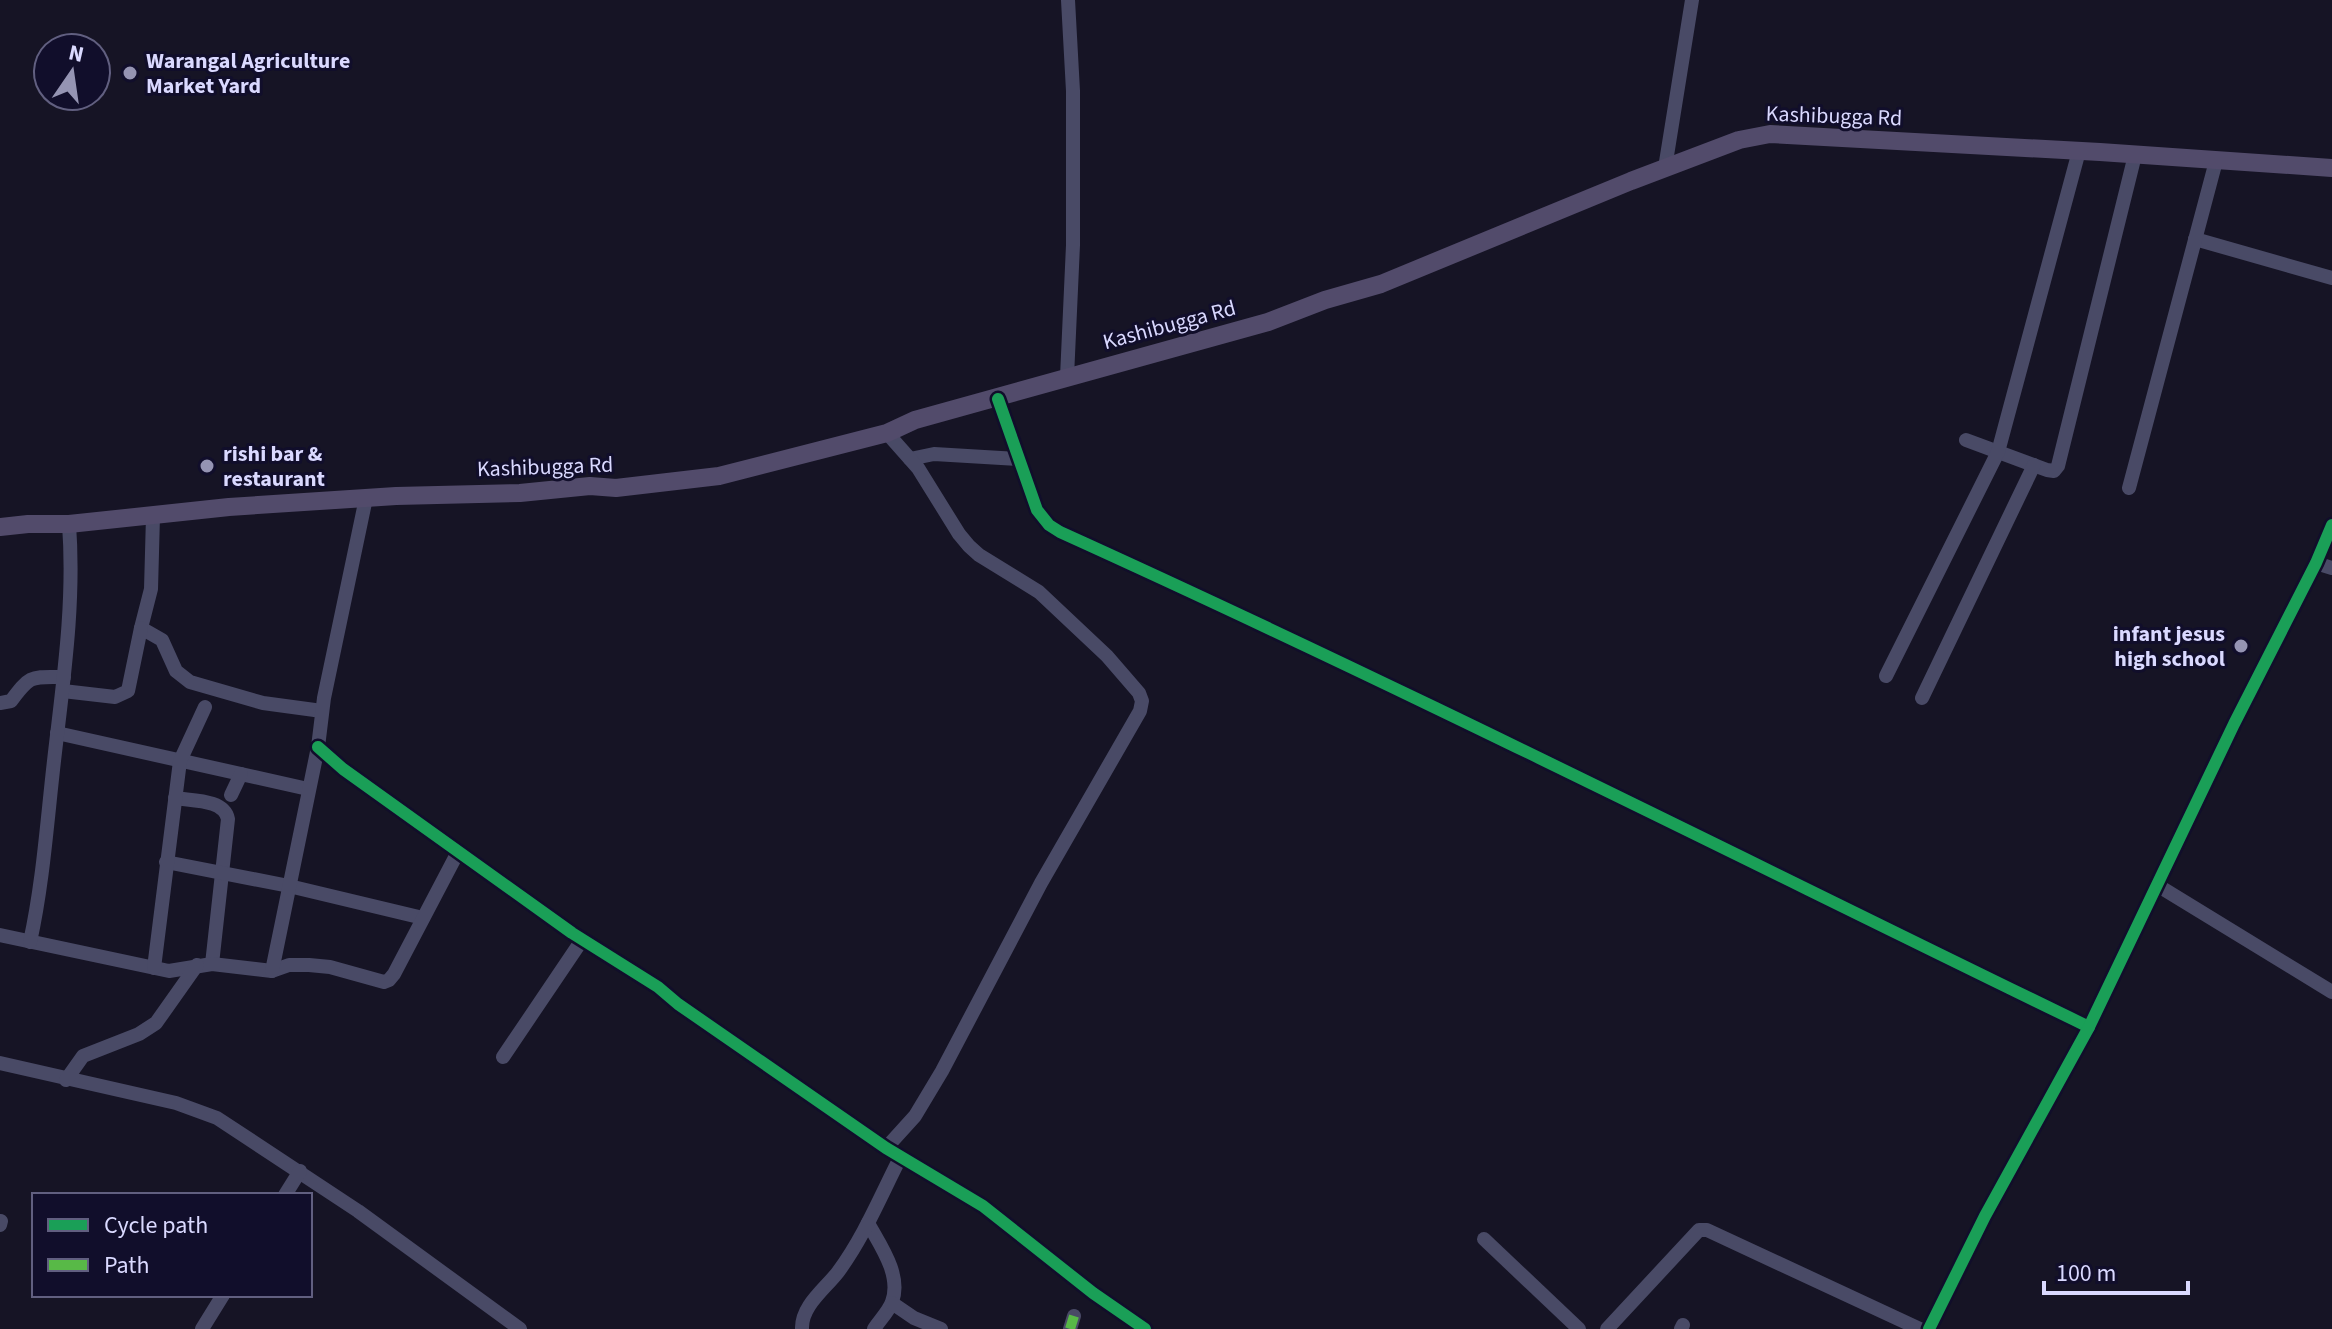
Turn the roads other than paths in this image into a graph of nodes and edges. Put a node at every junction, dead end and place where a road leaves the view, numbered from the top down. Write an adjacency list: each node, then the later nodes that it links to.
1 (1068, 0): 10 (street)
2 (1692, 0): 6 (street)
3 (2079, 151): 4 (main road, Kashibugga Rd); 6 (main road, Kashibugga Rd); 14 (street)
4 (2135, 155): 5 (main road, Kashibugga Rd); 17 (street)
5 (2216, 161): 7 (main road, Kashibugga Rd); 8 (street)
6 (1665, 168): 10 (main road, Kashibugga Rd)
7 (2332, 168)
8 (2195, 239): 9 (street); 18 (street)
9 (2332, 278)
10 (1067, 377): 11 (main road, Kashibugga Rd)
11 (998, 399): 12 (main road, Kashibugga Rd); 16 (street)
12 (887, 433): 15 (street); 19 (main road, Kashibugga Rd)
13 (1966, 440): 14 (street)
14 (1998, 452): 17 (street); 27 (street)
15 (910, 459): 16 (street); 57 (street)
16 (1018, 459): 53 (street)
17 (2034, 465): 29 (street)
18 (2129, 488)
19 (366, 498): 20 (main road, Kashibugga Rd); 32 (street)
20 (153, 516): 21 (main road, Kashibugga Rd); 26 (street)
21 (69, 524): 23 (main road, Kashibugga Rd); 28 (street)
22 (2332, 525): 24 (street)
23 (0, 527)
24 (2316, 563): 25 (street); 43 (street)
25 (2332, 568)
26 (141, 628): 28 (street); 32 (street)
27 (1886, 676)
28 (64, 684): 30 (street); 33 (street)
29 (1922, 698)
30 (0, 703)
31 (205, 707): 35 (street)
32 (322, 711): 34 (street)
33 (57, 733): 35 (street); 48 (street)
34 (318, 747): 37 (street); 40 (street)
35 (180, 761): 36 (street); 39 (street)
36 (241, 774): 37 (street); 38 (street)
37 (308, 789): 44 (street)
38 (231, 795)
39 (175, 798): 41 (street); 42 (street)
40 (458, 852): 45 (street); 47 (street)
41 (166, 862): 42 (street); 50 (street)
42 (221, 873): 44 (street); 49 (street)
43 (2157, 885): 52 (street); 53 (street)
44 (289, 886): 45 (street); 51 (street)
45 (423, 918): 51 (street)
46 (0, 935): 48 (street)
47 (582, 940): 54 (street); 57 (street)
48 (30, 942): 50 (street)
49 (205, 964): 50 (street); 51 (street); 56 (street)
50 (154, 968)
51 (272, 971)
52 (2332, 992)
53 (2089, 1027): 74 (street)
54 (503, 1057)
55 (0, 1063): 56 (street)
56 (66, 1080): 59 (street)
57 (886, 1148): 58 (street)
58 (901, 1156): 61 (street); 70 (street)
59 (300, 1171): 60 (street); 66 (street)
60 (286, 1193)
61 (868, 1223): 64 (street); 67 (street)
62 (1484, 1239): 71 (street)
63 (222, 1297): 65 (street)
64 (892, 1303): 68 (street); 69 (street)
65 (202, 1329)
66 (520, 1329)
67 (802, 1329)
68 (874, 1329)
69 (941, 1329)
70 (1145, 1329)
71 (1579, 1329)
72 (1607, 1329): 73 (street)
73 (1920, 1329)
74 (1929, 1329)

